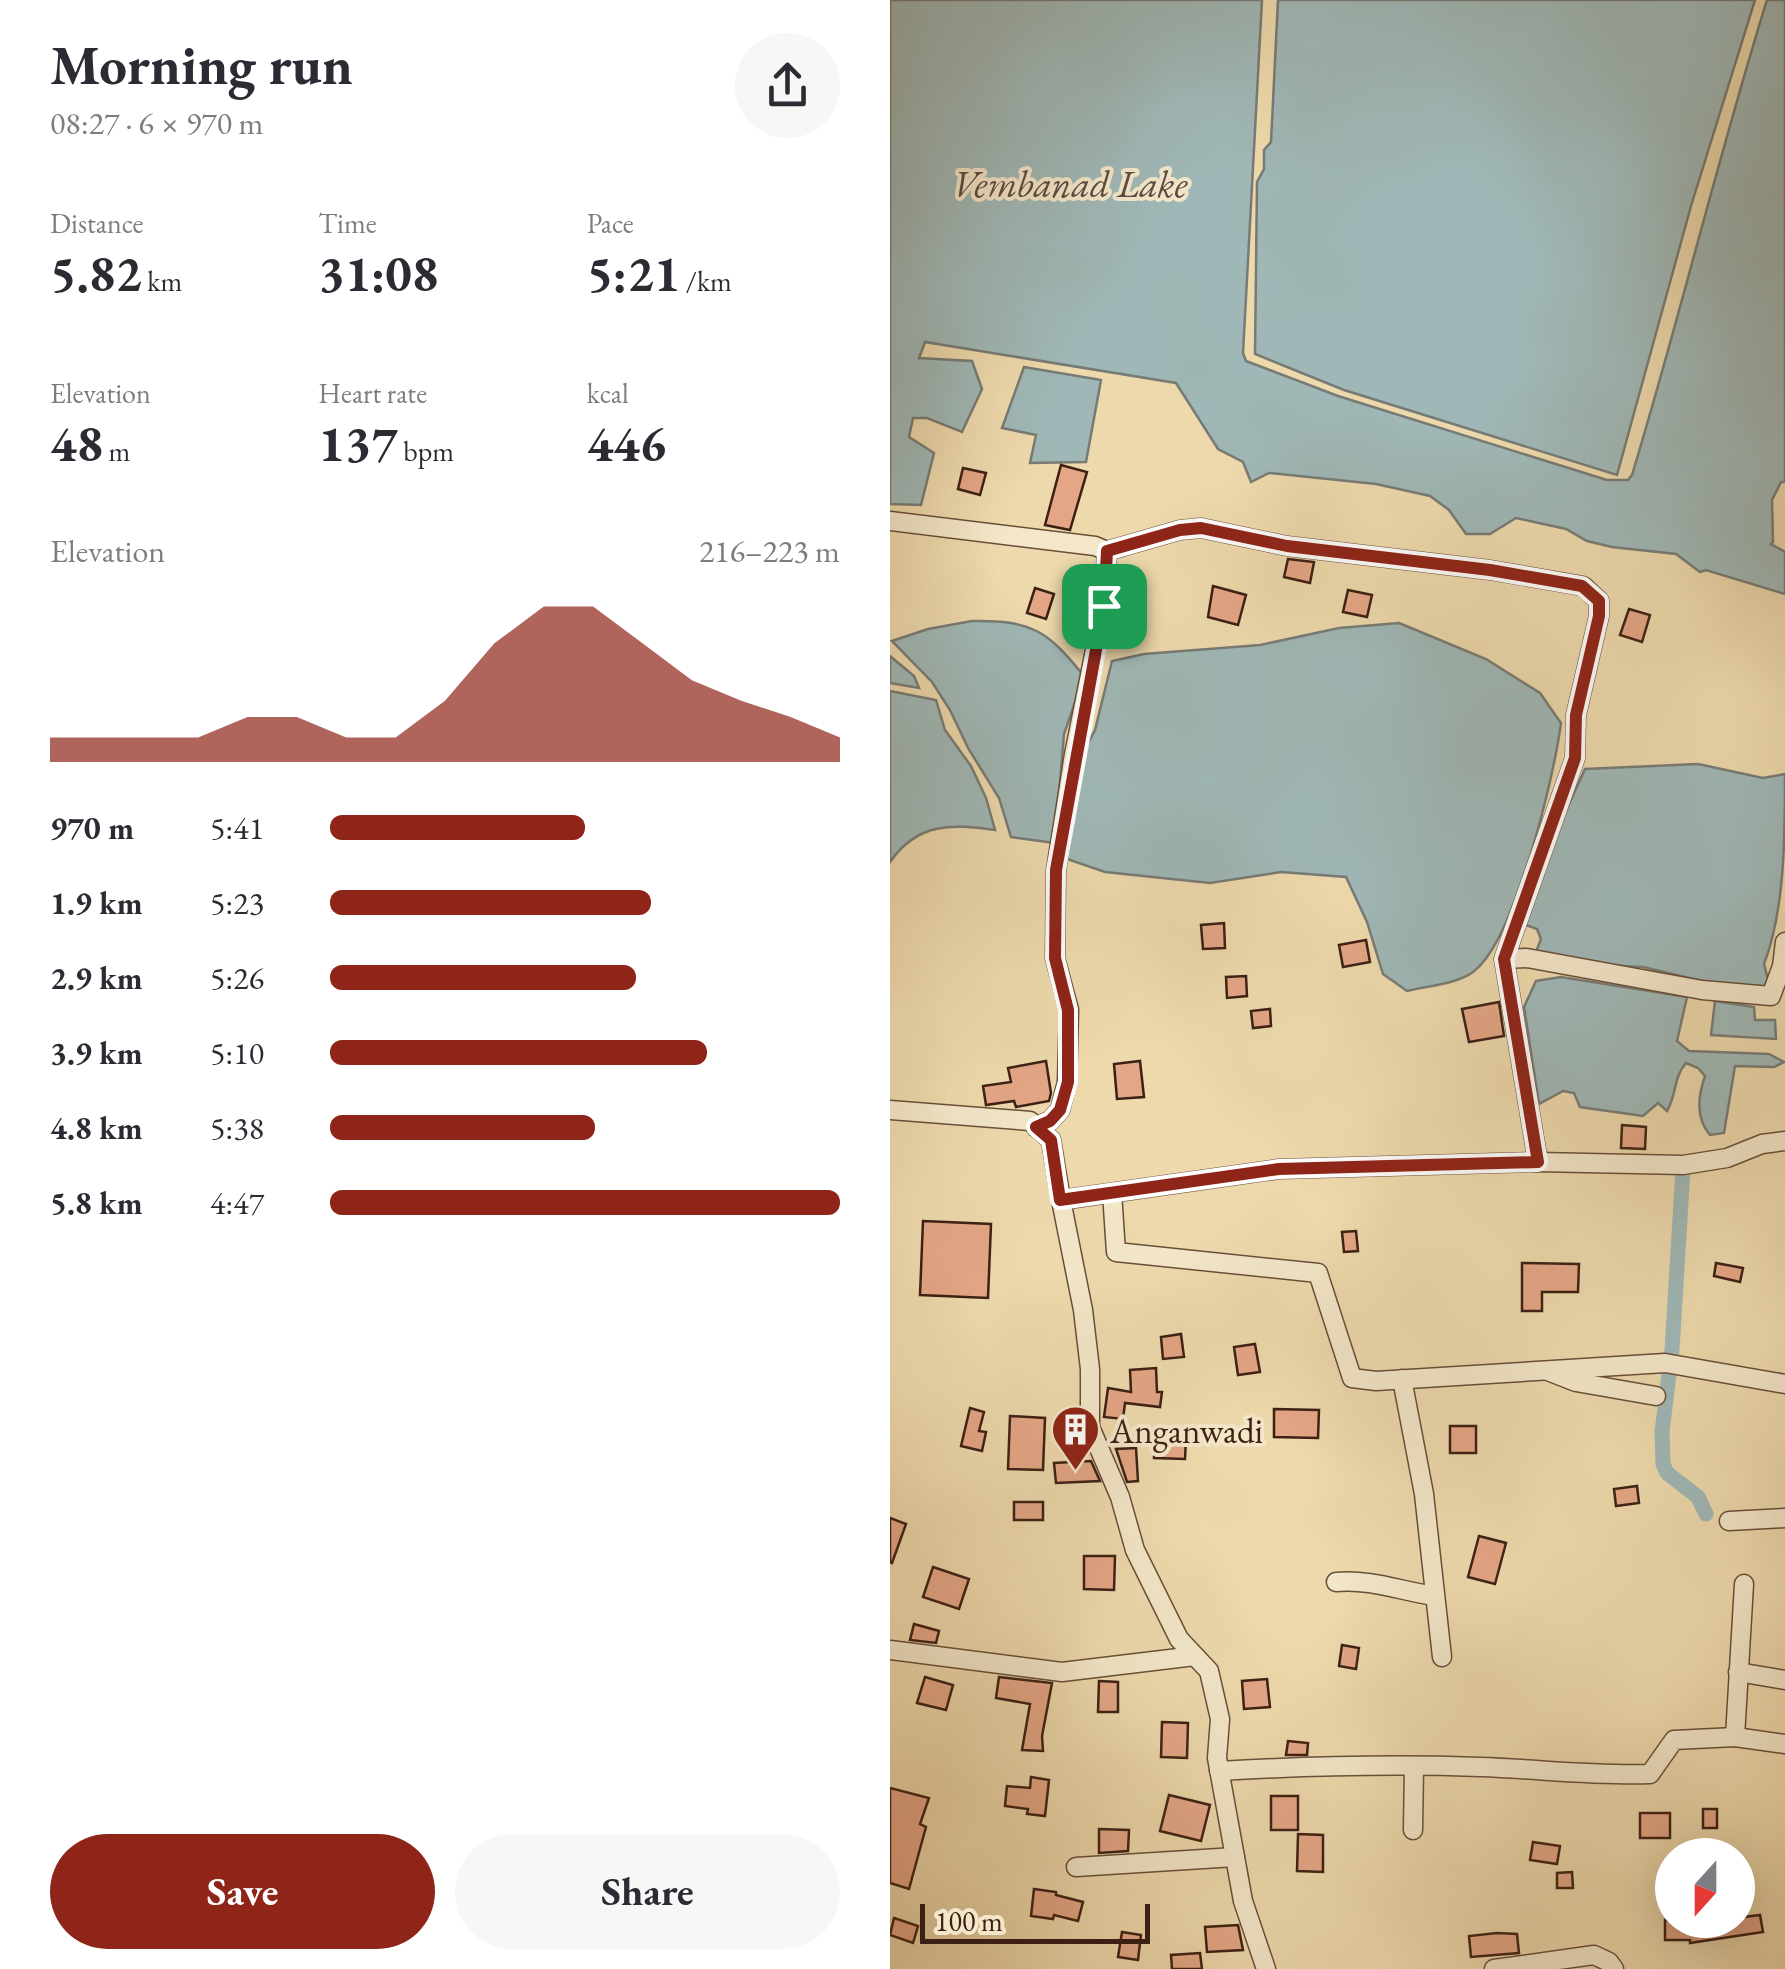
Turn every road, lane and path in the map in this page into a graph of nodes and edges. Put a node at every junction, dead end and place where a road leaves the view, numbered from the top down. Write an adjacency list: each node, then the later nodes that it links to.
1 (890, 521): 2 (street)
2 (1107, 551): 4 (street); 6 (street)
3 (1785, 942): 4 (street)
4 (1504, 959): 8 (street)
5 (890, 1110): 6 (street)
6 (1036, 1127): 10 (street)
7 (1785, 1140): 8 (street)
8 (1538, 1162): 9 (street)
9 (1112, 1194): 10 (street); 12 (street)
10 (1060, 1200): 21 (street)
11 (1543, 1369): 12 (street); 13 (street); 14 (street)
12 (1402, 1379): 19 (street)
13 (1785, 1384)
14 (1656, 1396)
15 (1785, 1518): 16 (street)
16 (1729, 1521)
17 (1336, 1582): 19 (street)
18 (1744, 1584): 23 (street)
19 (1435, 1596): 22 (street)
20 (890, 1650): 21 (street)
21 (1195, 1656): 28 (street)
22 (1442, 1657)
23 (1738, 1672): 24 (street); 25 (street)
24 (1785, 1680)
25 (1735, 1738): 26 (street); 27 (street)
26 (1785, 1744)
27 (1414, 1767): 28 (street); 29 (street)
28 (1219, 1772): 30 (street)
29 (1414, 1830)
30 (1236, 1857): 31 (street); 32 (street)
31 (1076, 1867)
32 (1266, 1969)
33 (1494, 1969): 34 (street)
34 (1614, 1969)

